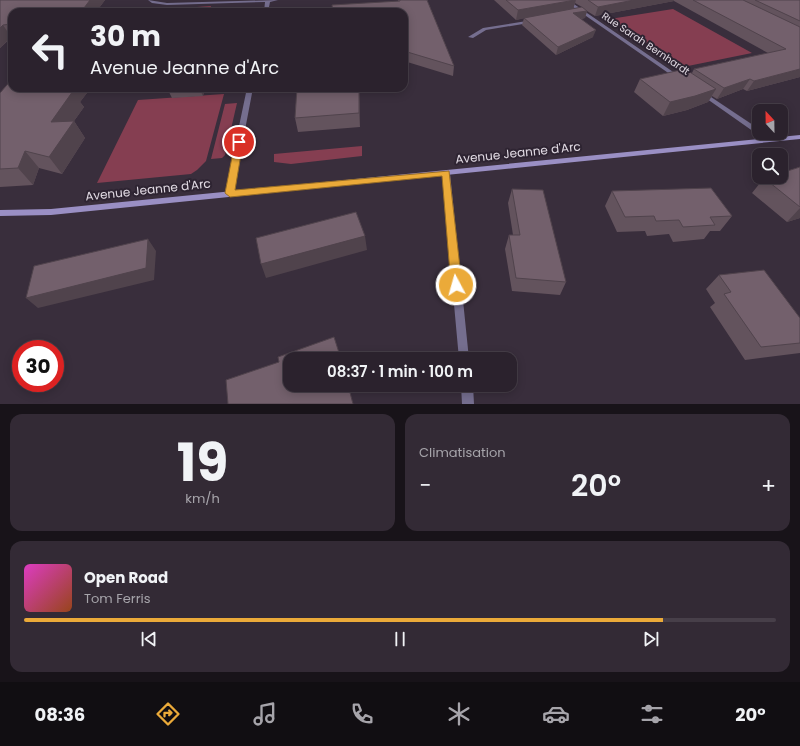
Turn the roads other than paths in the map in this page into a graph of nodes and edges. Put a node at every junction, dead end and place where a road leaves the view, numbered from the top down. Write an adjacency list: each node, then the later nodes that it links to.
1 (150, 0): 2 (street)
2 (268, 0): 3 (street)
3 (276, 0)
4 (565, 0): 5 (street, Rue Sarah Bernhardt)
5 (581, 11): 6 (street); 9 (street, Rue Sarah Bernhardt)
6 (574, 13)
7 (538, 20): 8 (street)
8 (471, 37)
9 (685, 82)
10 (698, 91): 12 (street)
11 (249, 92): 17 (street)
12 (752, 128)
13 (800, 137): 14 (street, Avenue Jeanne d'Arc)
14 (788, 138)
15 (770, 140): 16 (street, Avenue Jeanne d'Arc)
16 (446, 173): 17 (street, Avenue Jeanne d'Arc); 19 (street)
17 (230, 193): 18 (street, Avenue Jeanne d'Arc)
18 (0, 213)
19 (463, 352)
20 (467, 392): 21 (street)
21 (468, 404)

